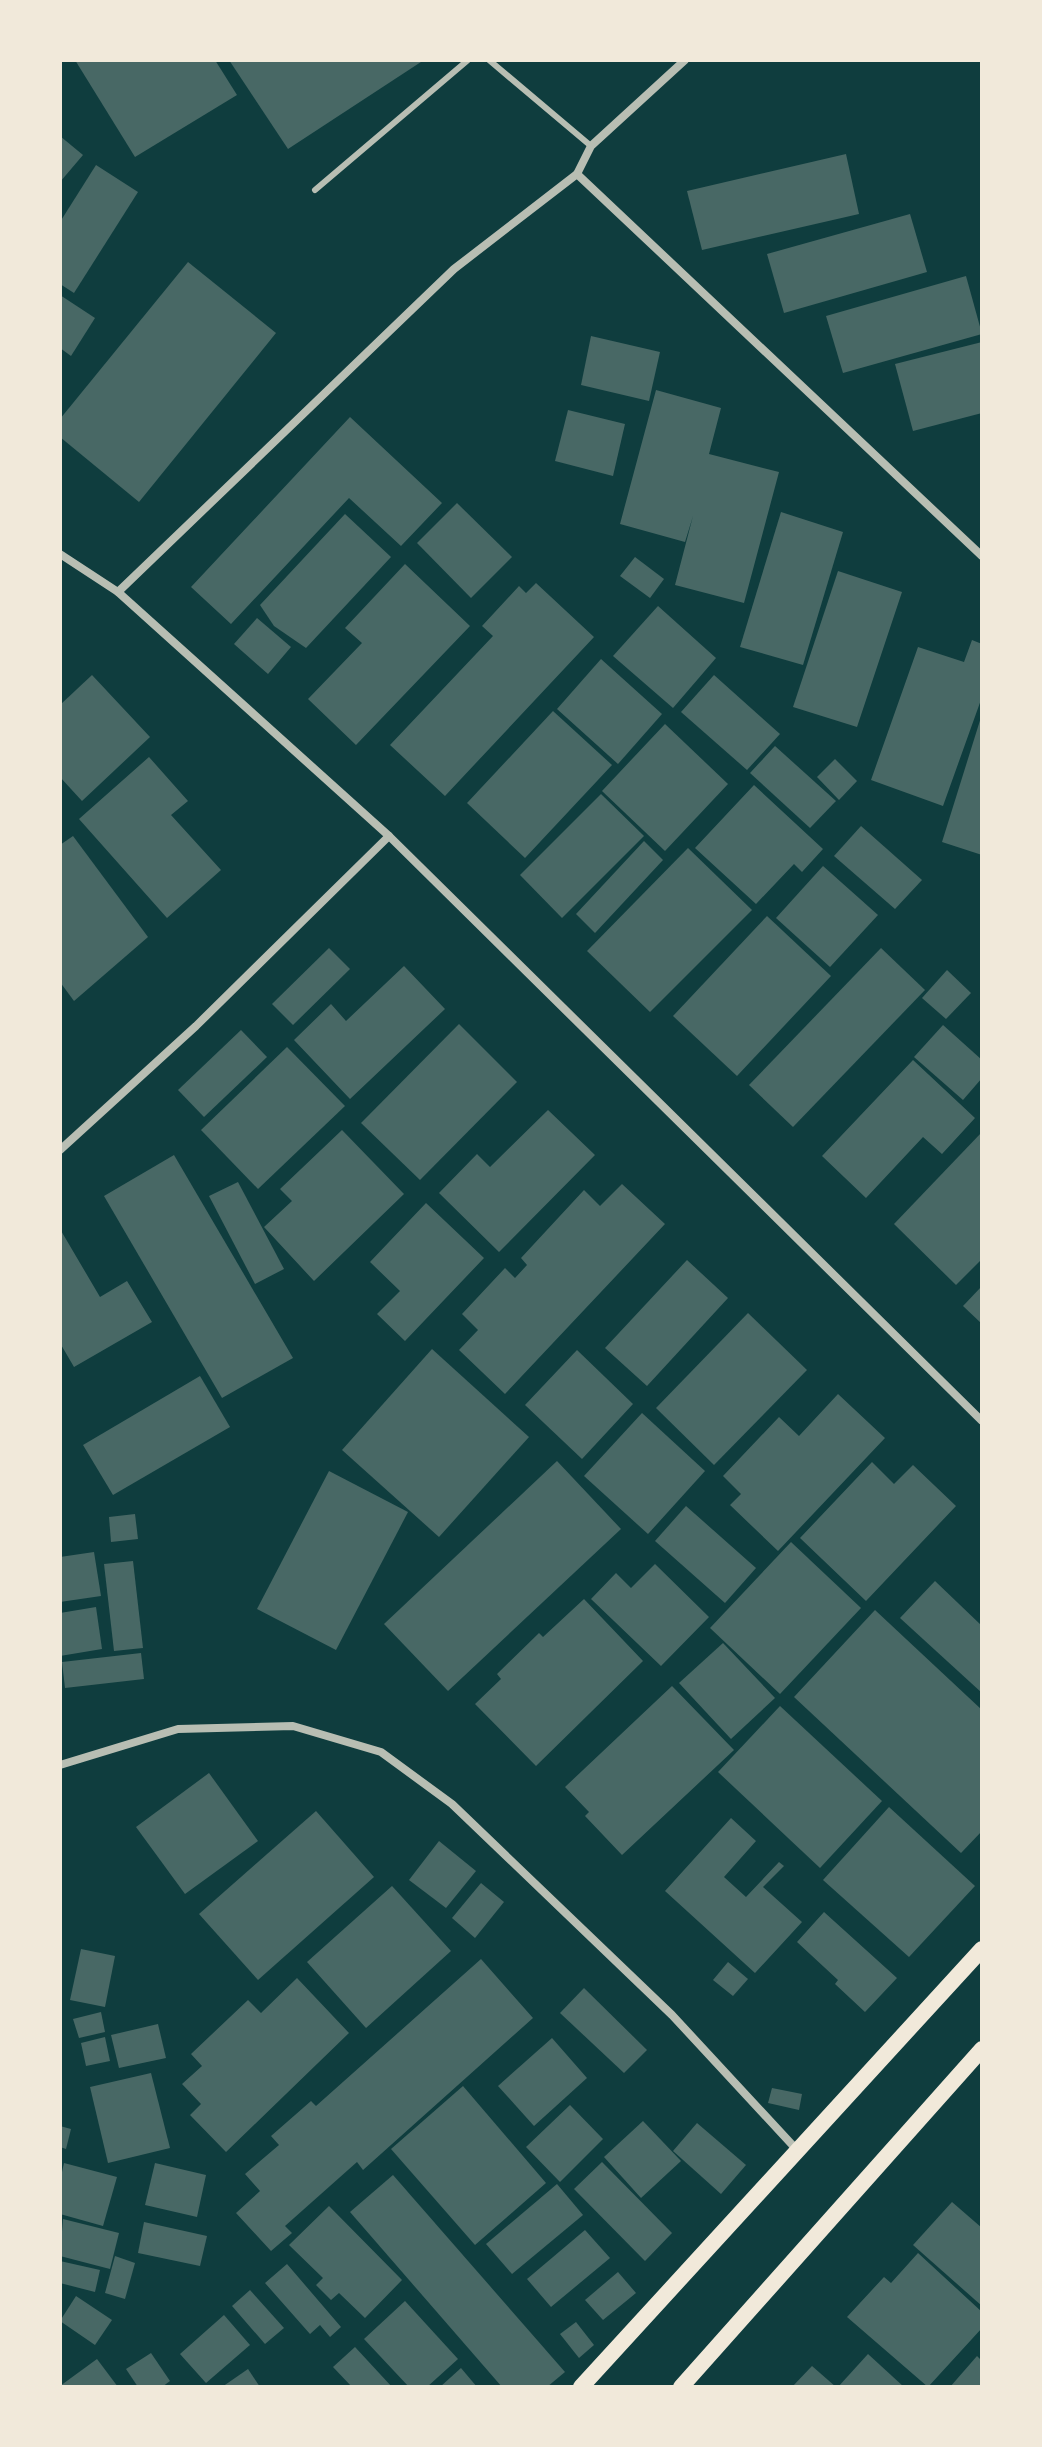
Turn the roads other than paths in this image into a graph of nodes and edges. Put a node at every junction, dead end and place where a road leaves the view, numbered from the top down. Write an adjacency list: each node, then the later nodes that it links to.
1 (468, 60): 6 (lane)
2 (489, 60): 4 (lane)
3 (685, 60): 4 (street)
4 (591, 146): 5 (street)
5 (577, 174): 8 (street); 9 (street)
6 (315, 190)
7 (60, 554): 9 (street)
8 (982, 556)
9 (118, 592): 10 (street)
10 (389, 836): 11 (street); 12 (street)
11 (60, 1150)
12 (982, 1421)
13 (60, 1765): 16 (street)
14 (982, 1949): 16 (main road)
15 (982, 2049): 18 (main road)
16 (799, 2153): 17 (main road)
17 (581, 2387)
18 (681, 2387)

